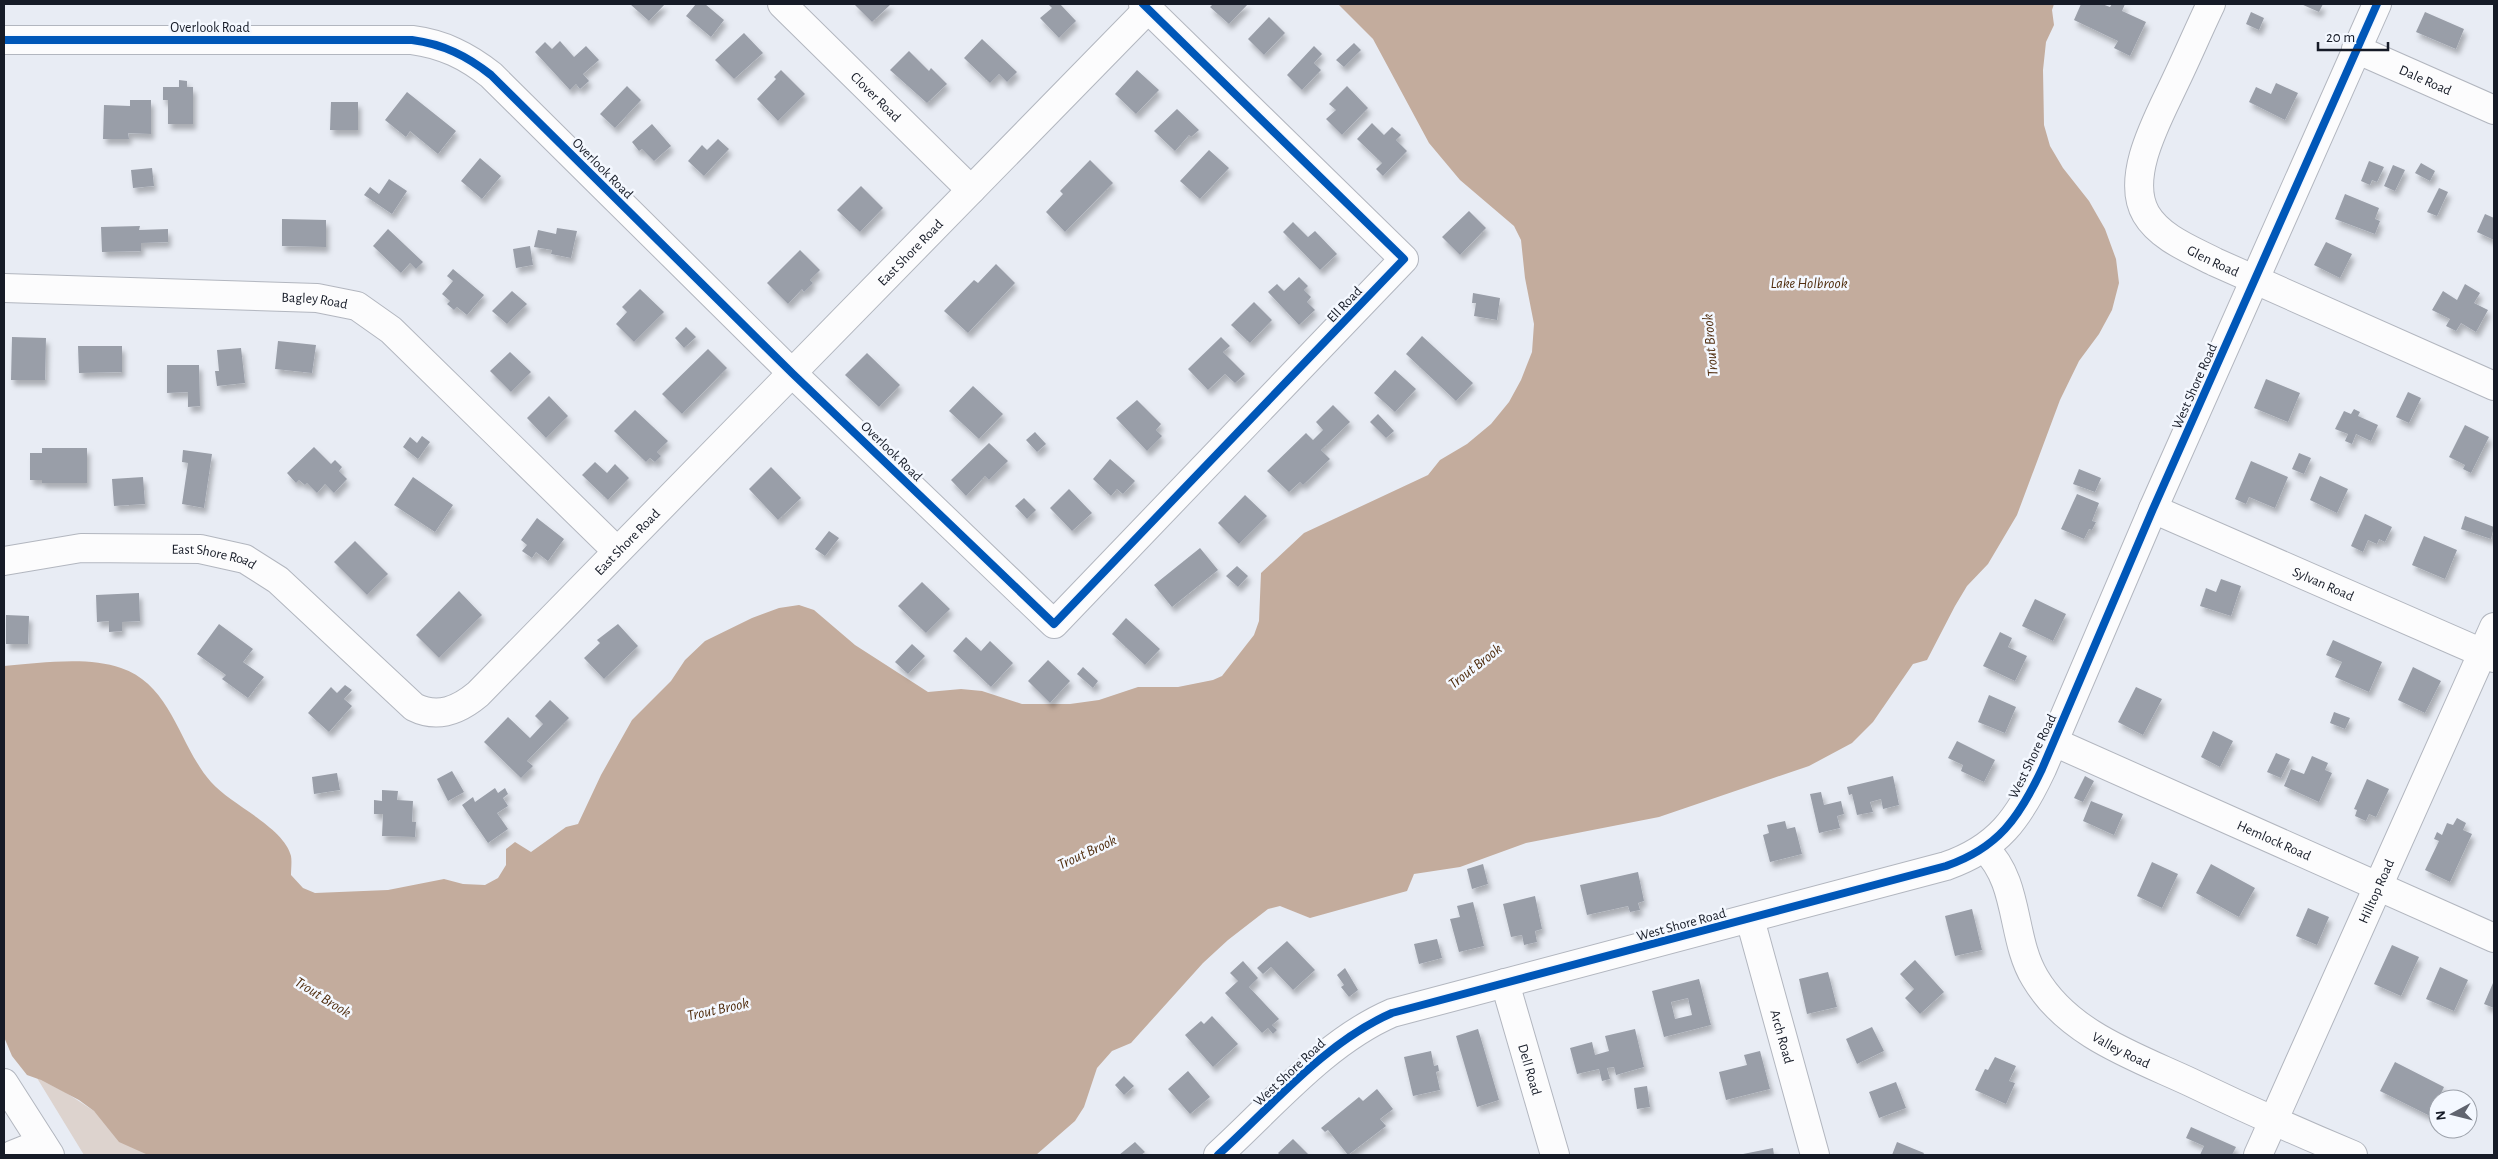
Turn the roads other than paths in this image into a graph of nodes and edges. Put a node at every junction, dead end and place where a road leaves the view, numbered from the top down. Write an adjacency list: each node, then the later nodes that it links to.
1 (782, 4): 8 (street, Clover Road)
2 (2211, 4): 9 (street, Glen Road)
3 (2377, 4): 6 (street, West Shore Road)
4 (1146, 6): 8 (street, East Shore Road); 16 (street, Ell Road)
5 (4, 40): 11 (street, Overlook Road)
6 (2356, 49): 7 (street, Dale Road); 9 (street, West Shore Road)
7 (2494, 110)
8 (970, 190): 11 (street, East Shore Road)
9 (2255, 280): 12 (street, Glen Road); 13 (street, West Shore Road)
10 (4, 288): 14 (street, Bagley Road)
11 (793, 374): 14 (street, East Shore Road); 16 (street, Overlook Road)
12 (2494, 386)
13 (2154, 509): 18 (street, Sylvan Road); 19 (street, West Shore Road)
14 (617, 551): 15 (street, East Shore Road)
15 (4, 561)
16 (1054, 624)
17 (2494, 628): 18 (street, Hilltop Road)
18 (2489, 655): 21 (street, Hilltop Road)
19 (2054, 742): 20 (street, West Shore Road); 21 (street, Hemlock Road)
20 (1985, 849): 22 (street, West Shore Road); 26 (street, Valley Road)
21 (2377, 887): 23 (street, Hemlock Road); 26 (street, Hilltop Road)
22 (1750, 918): 24 (street, West Shore Road); 31 (street, Arch Road)
23 (2494, 938)
24 (1505, 983): 28 (street, West Shore Road); 30 (street, Dell Road)
25 (4, 1084): 27 (street)
26 (2272, 1122): 32 (street, Hilltop Road); 33 (street, Valley Road)
27 (46, 1149): 29 (street)
28 (1229, 1152)
29 (12, 1155)
30 (1555, 1155)
31 (1815, 1155)
32 (2258, 1155)
33 (2353, 1155)

